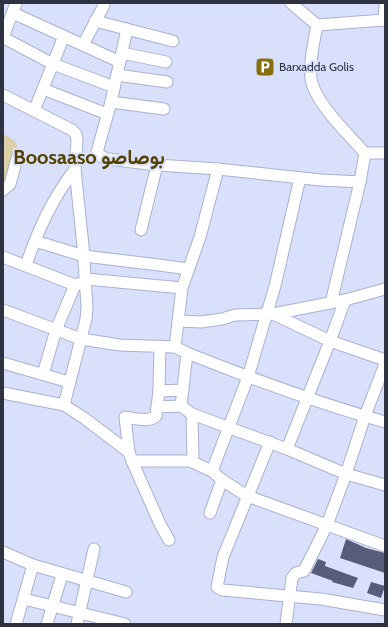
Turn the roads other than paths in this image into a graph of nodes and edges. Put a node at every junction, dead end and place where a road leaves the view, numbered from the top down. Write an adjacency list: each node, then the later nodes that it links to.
1 (103, 3): 6 (street)
2 (291, 3): 7 (street)
3 (385, 5): 5 (street)
4 (15, 8): 9 (street); 10 (street)
5 (384, 20): 7 (street)
6 (95, 21): 8 (street); 12 (street)
7 (317, 25): 25 (street)
8 (127, 29): 11 (street); 13 (street)
9 (64, 36): 12 (street); 15 (street)
10 (4, 38): 15 (street)
11 (173, 41)
12 (83, 45): 13 (street)
13 (121, 58): 14 (street); 16 (street)
14 (166, 62)
15 (53, 64): 18 (street); 19 (street)
16 (117, 75): 17 (street); 18 (street)
17 (167, 82)
18 (114, 87): 21 (street)
19 (43, 89): 23 (street); 24 (street)
20 (3, 95): 23 (street)
21 (111, 102): 22 (street); 24 (street)
22 (164, 109)
23 (34, 111): 29 (street)
24 (107, 114): 28 (street)
25 (365, 153): 26 (street); 32 (street)
26 (385, 153)
27 (18, 155): 33 (street)
28 (157, 165): 30 (street); 34 (street)
29 (75, 169): 35 (street); 36 (street)
30 (218, 169): 31 (street); 39 (street)
31 (300, 178): 32 (street); 46 (street)
32 (360, 182): 44 (street)
33 (3, 190)
34 (142, 230)
35 (35, 241): 36 (street); 38 (street)
36 (84, 256): 39 (street); 40 (street)
37 (3, 257): 38 (street)
38 (26, 265): 40 (street)
39 (188, 270): 41 (street)
40 (82, 282): 41 (street); 48 (street); 49 (street)
41 (182, 288): 47 (street)
42 (385, 289): 43 (street)
43 (345, 300): 44 (street); 50 (street)
44 (331, 303): 46 (street)
45 (3, 310): 48 (street)
46 (270, 315): 47 (street); 50 (street); 58 (street)
47 (178, 321): 52 (street)
48 (56, 330): 49 (street); 57 (street)
49 (81, 340): 51 (street); 59 (street)
50 (330, 341): 54 (street); 63 (street)
51 (160, 346): 52 (street); 60 (street)
52 (175, 347): 53 (street)
53 (187, 353): 58 (street); 61 (street)
54 (385, 360)
55 (3, 363): 57 (street)
56 (385, 364): 68 (street)
57 (43, 374): 59 (street)
58 (248, 377): 63 (street); 70 (street)
59 (69, 382): 64 (street)
60 (159, 390): 61 (street); 66 (street)
61 (182, 390): 65 (street)
62 (3, 393): 64 (street)
63 (308, 398): 68 (street); 72 (street)
64 (64, 405): 73 (street)
65 (181, 406): 66 (street); 67 (street)
66 (157, 407): 73 (street)
67 (192, 414): 70 (street); 74 (street)
68 (365, 416): 69 (street); 76 (street)
69 (385, 422)
70 (228, 427): 71 (street); 75 (street)
71 (270, 442): 72 (street); 79 (street)
72 (288, 449): 76 (street)
73 (130, 456): 74 (street); 82 (street)
74 (193, 462): 75 (street)
75 (212, 471): 77 (street)
76 (346, 474): 78 (street); 81 (street)
77 (222, 480): 79 (street); 80 (street)
78 (385, 485)
79 (247, 496): 81 (street); 90 (street)
80 (210, 513)
81 (326, 525): 83 (street); 90 (street)
82 (169, 540)
83 (385, 546)
84 (94, 549): 88 (street)
85 (3, 552): 86 (street)
86 (33, 566): 87 (street); 91 (street)
87 (62, 575): 88 (street); 92 (street)
88 (87, 580): 89 (street); 94 (street)
89 (126, 592)
90 (289, 595): 93 (street); 99 (street)
91 (24, 599): 92 (street); 95 (street)
92 (52, 606): 94 (street); 96 (street)
93 (385, 610)
94 (80, 613): 97 (street); 98 (street)
95 (16, 624)
96 (47, 624)
97 (77, 624)
98 (125, 624)
99 (286, 624)

